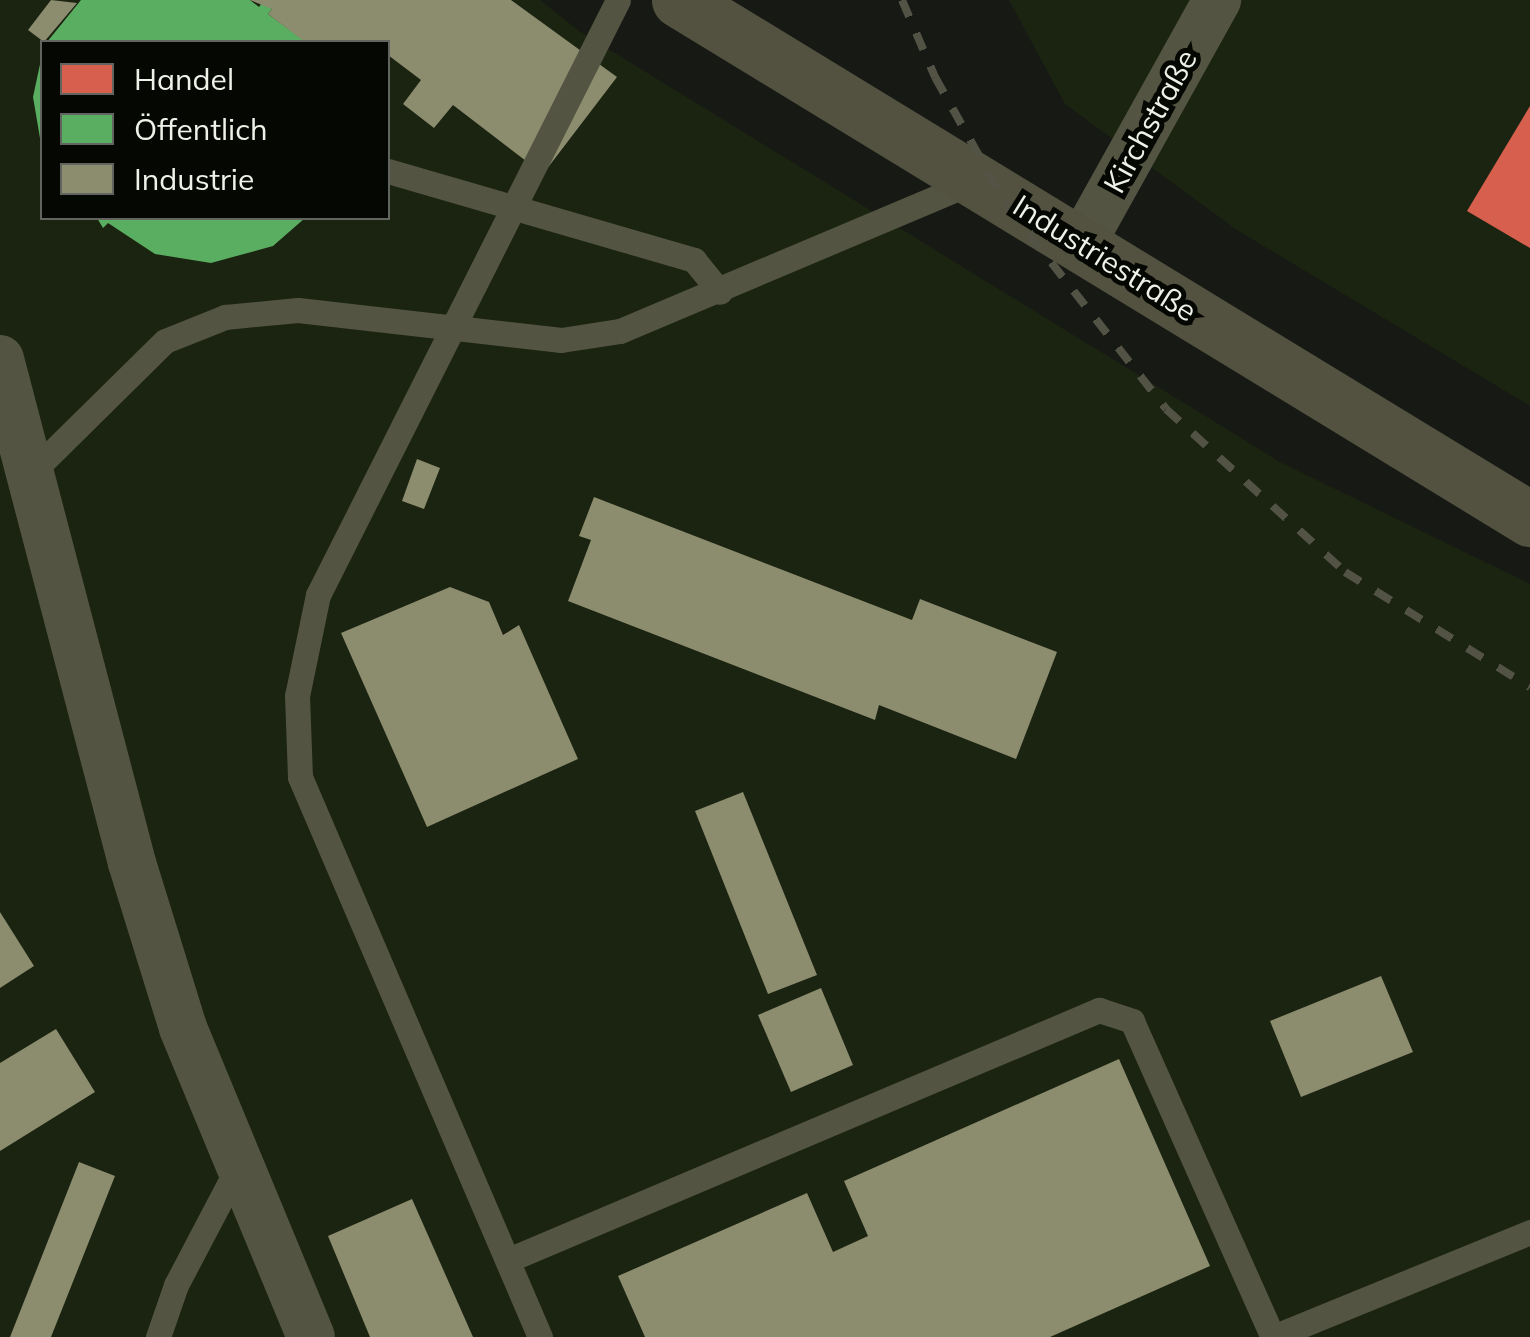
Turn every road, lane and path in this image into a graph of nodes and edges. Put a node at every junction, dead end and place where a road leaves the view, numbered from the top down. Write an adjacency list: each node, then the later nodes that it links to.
1 (618, 0): 13 (lane)
2 (679, 0): 5 (main road, Industriestraße)
3 (1217, 0): 6 (street, Kirchstraße)
4 (390, 173): 7 (lane)
5 (977, 180): 6 (main road, Industriestraße); 7 (lane)
6 (1083, 242): 10 (main road, Industriestraße)
7 (720, 292): 9 (lane)
8 (0, 359): 9 (street)
9 (28, 476): 11 (street)
10 (1530, 520)
11 (239, 1165): 14 (lane); 15 (street)
12 (1530, 1232): 17 (lane)
13 (508, 1260): 16 (lane); 17 (lane)
14 (158, 1337)
15 (311, 1337)
16 (540, 1337)
17 (1273, 1337)

